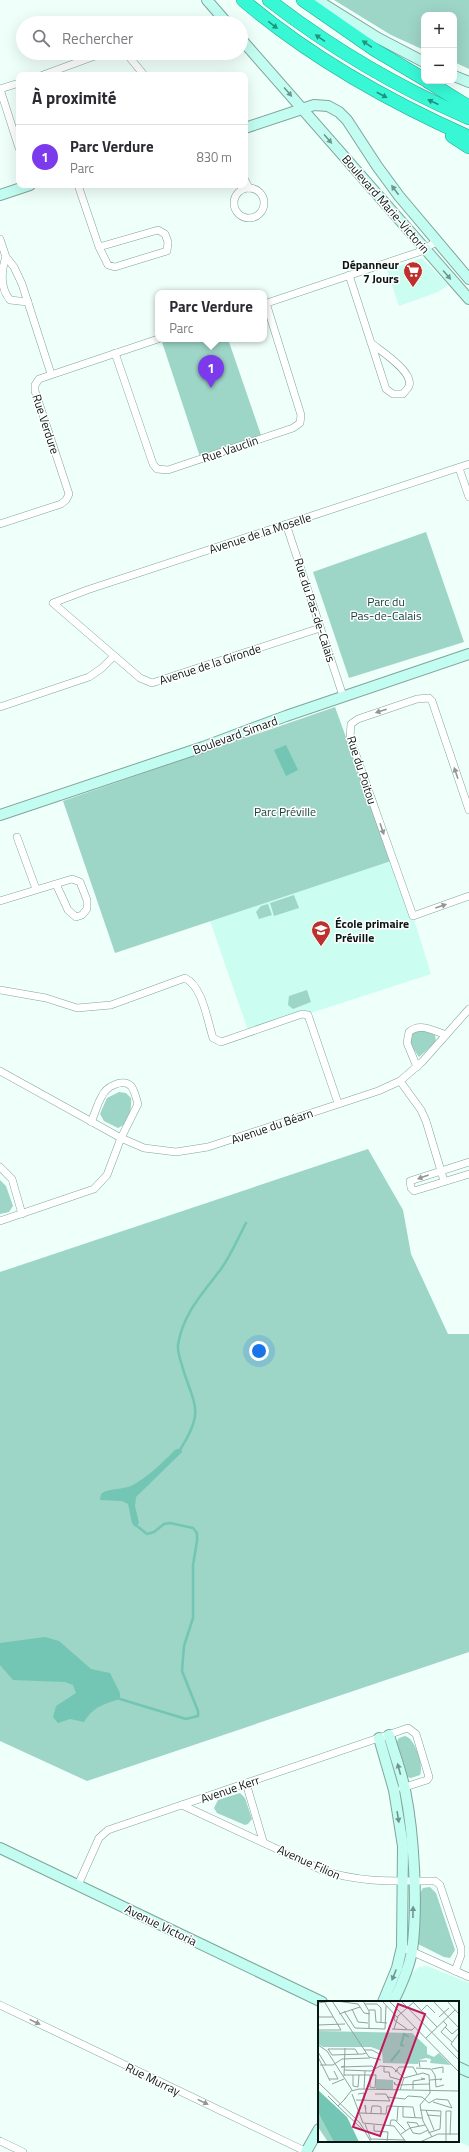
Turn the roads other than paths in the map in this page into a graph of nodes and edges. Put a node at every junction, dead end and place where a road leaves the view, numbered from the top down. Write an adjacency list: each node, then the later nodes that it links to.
1 (207, 0): 6 (street)
2 (243, 0): 21 (highway, one-way to 21)
3 (269, 0): 22 (highway, one-way to 3)
4 (303, 0): 13 (highway, one-way to 4)
5 (317, 0): 10 (street)
6 (221, 16)
7 (248, 47): 20 (street, Boulevard Marie-Victorin, one-way to 20)
8 (84, 60): 11 (street)
9 (132, 60): 12 (street)
10 (421, 60)
11 (51, 72)
12 (142, 72)
13 (421, 77)
14 (457, 77): 15 (street)
15 (469, 82)
16 (16, 84): 18 (street)
17 (432, 84): 19 (highway)
18 (0, 89): 25 (street)
19 (469, 107)
20 (302, 109): 23 (street); 32 (street, Boulevard Marie-Victorin, one-way to 20); 34 (street, Boulevard Marie-Victorin, one-way to 34)
21 (417, 113): 24 (highway); 26 (highway)
22 (469, 118)
23 (248, 127)
24 (469, 136)
25 (16, 139)
26 (469, 147)
27 (21, 188): 30 (street)
28 (79, 188): 33 (street)
29 (249, 188): 29 (street)
30 (0, 195)
31 (0, 239): 35 (street)
32 (436, 242): 34 (street); 37 (street, Boulevard Marie-Victorin)
33 (99, 247): 33 (street)
34 (426, 250): 36 (street); 38 (street, Boulevard Marie-Victorin, one-way to 38)
35 (6, 257): 39 (street); 39 (street)
36 (349, 275): 40 (street); 43 (street)
37 (469, 279)
38 (469, 299)
39 (28, 302): 45 (street)
40 (267, 302)
41 (267, 309): 44 (street, Rue Vauclin)
42 (155, 340): 44 (street, Rue Verdure)
43 (371, 343): 43 (street)
44 (115, 353): 45 (street, Rue Verdure)
45 (52, 374): 49 (street, Rue Verdure)
46 (469, 464): 47 (street, Avenue de la Moselle)
47 (459, 468): 48 (street); 50 (street, Avenue de la Moselle)
48 (469, 497)
49 (0, 524)
50 (286, 524): 51 (street, Avenue de la Moselle); 52 (street, Rue du Pas-de-Calais)
51 (53, 603): 54 (street, Avenue de la Gironde)
52 (320, 628): 54 (street, Avenue de la Gironde); 55 (street, Rue du Pas-de-Calais)
53 (469, 654): 55 (street, Boulevard Simard)
54 (114, 656): 56 (street)
55 (343, 696): 58 (street, Boulevard Simard)
56 (0, 707)
57 (469, 810): 62 (street, Rue du Poitou, one-way to 62)
58 (0, 815)
59 (17, 837): 61 (street)
60 (56, 884): 60 (street); 61 (street)
61 (36, 889): 63 (street)
62 (469, 896)
63 (0, 901)
64 (0, 990): 70 (street)
65 (467, 1014): 66 (street, Avenue du Béarn)
66 (446, 1036): 67 (street, Avenue du Béarn); 67 (street)
67 (417, 1067): 69 (street, Avenue du Béarn)
68 (0, 1071): 71 (street, Avenue du Béarn)
69 (400, 1081): 70 (street, Avenue du Béarn); 75 (street)
70 (338, 1103): 72 (street, Avenue du Béarn)
71 (91, 1122): 72 (street, Avenue du Béarn); 72 (street)
72 (121, 1138): 78 (street)
73 (469, 1162): 75 (street)
74 (0, 1167): 78 (street)
75 (441, 1170): 77 (street); 77 (street, one-way to 77)
76 (469, 1174): 77 (street)
77 (444, 1181)
78 (22, 1214): 79 (street)
79 (0, 1221)
80 (384, 1736): 81 (street, Avenue Kerr); 82 (street, one-way to 80); 82 (street, Avenue Kerr); 83 (street)
81 (246, 1783): 84 (street, Avenue Kerr); 85 (street, Avenue Filion)
82 (404, 1787): 83 (street); 87 (street)
83 (394, 1790): 87 (street, one-way to 87)
84 (182, 1805): 85 (street, Avenue Filion); 88 (street, Avenue Kerr)
85 (263, 1841): 87 (street, Avenue Filion)
86 (0, 1848): 88 (street, Avenue Victoria)
87 (408, 1881): 89 (street); 90 (street, one-way to 87); 91 (street, Avenue Filion)
88 (78, 1885): 93 (street, Avenue Victoria)
89 (402, 1947): 90 (street); 94 (street, one-way to 94)
90 (412, 1951): 91 (street); 95 (street)
91 (455, 1971): 92 (street)
92 (469, 1977)
93 (320, 2001)
94 (383, 2001)
95 (394, 2001)
96 (0, 2005): 102 (street, Rue Murray, one-way to 102)
97 (459, 2067): 98 (street)
98 (469, 2072)
99 (318, 2131): 102 (street)
100 (0, 2141): 101 (street)
101 (23, 2152)
102 (306, 2152)

